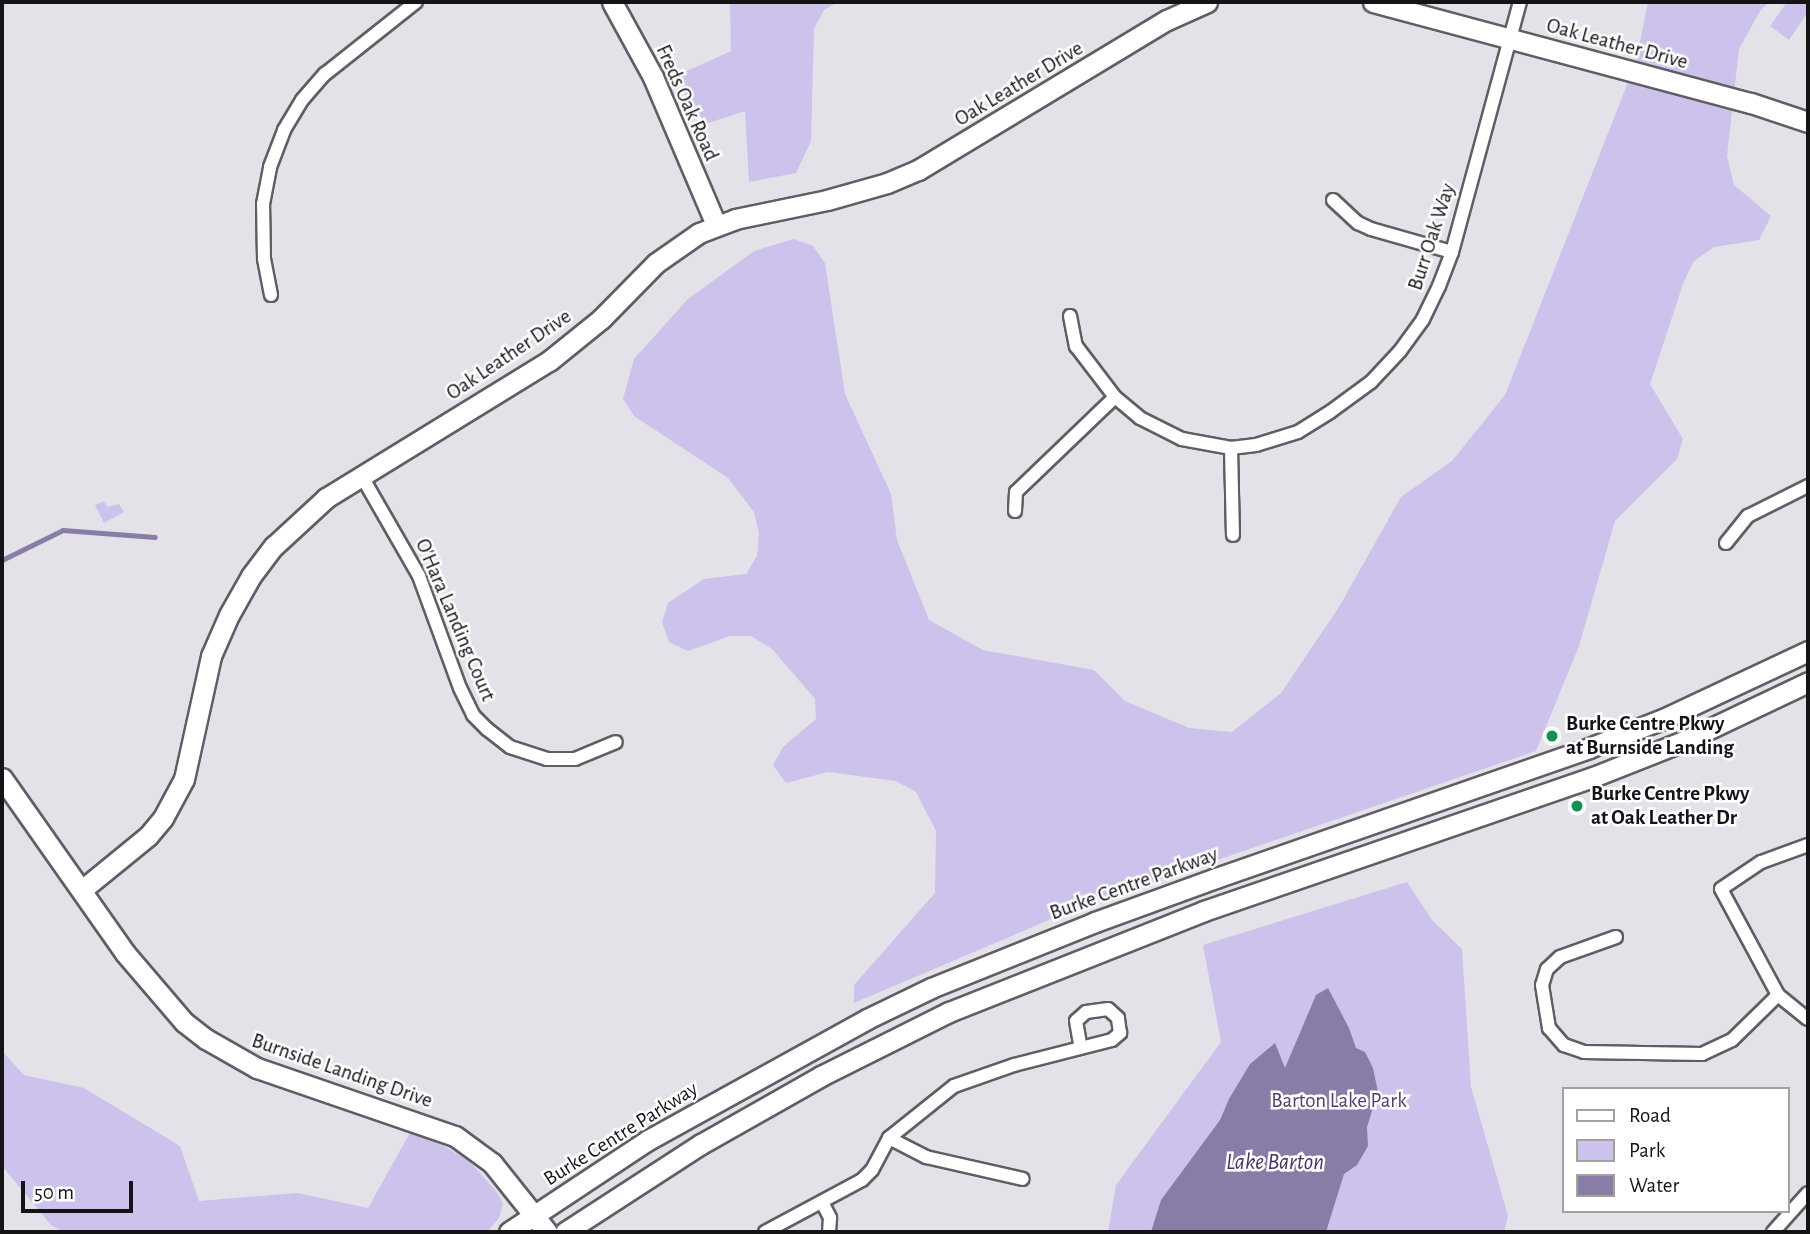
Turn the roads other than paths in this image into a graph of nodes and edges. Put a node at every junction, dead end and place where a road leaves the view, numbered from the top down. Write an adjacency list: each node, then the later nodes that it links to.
1 (416, 2): 12 (street)
2 (612, 2): 10 (street, Freds Oak Road)
3 (1207, 2): 6 (street, Oak Leather Drive)
4 (1373, 2): 7 (street, Oak Leather Drive)
5 (1520, 2): 7 (street, Burr Oak Way)
6 (1184, 6): 10 (street, Oak Leather Drive)
7 (1510, 38): 8 (street, Oak Leather Drive); 11 (street, Burr Oak Way)
8 (1808, 122)
9 (1333, 200): 11 (street)
10 (716, 225): 16 (street, Oak Leather Drive)
11 (1452, 252): 15 (street, Burr Oak Way)
12 (271, 295)
13 (1070, 316): 14 (street, Burr Oak Way)
14 (1115, 397): 15 (street, Burr Oak Way); 18 (street)
15 (1231, 448): 19 (street)
16 (361, 475): 23 (street, O'Hara Landing Court); 26 (street, Oak Leather Drive)
17 (1808, 486): 20 (street)
18 (1015, 511)
19 (1233, 535)
20 (1726, 543)
21 (1808, 651): 35 (street, Burke Centre Parkway)
22 (1808, 682): 38 (street)
23 (616, 742)
24 (2, 778): 26 (street, Burnside Landing Drive)
25 (1808, 845): 28 (street)
26 (83, 889): 35 (street, Burnside Landing Drive)
27 (1616, 937): 28 (street)
28 (1778, 995): 29 (street)
29 (1808, 1018)
30 (1081, 1048): 31 (street)
31 (889, 1138): 32 (street); 34 (street)
32 (1023, 1179)
33 (1808, 1193): 41 (street)
34 (822, 1202): 39 (street); 40 (street)
35 (535, 1216): 36 (street, Burke Centre Parkway); 37 (street, Burnside Landing Drive)
36 (509, 1232)
37 (547, 1232)
38 (565, 1232)
39 (765, 1232)
40 (829, 1232)
41 (1773, 1232)

